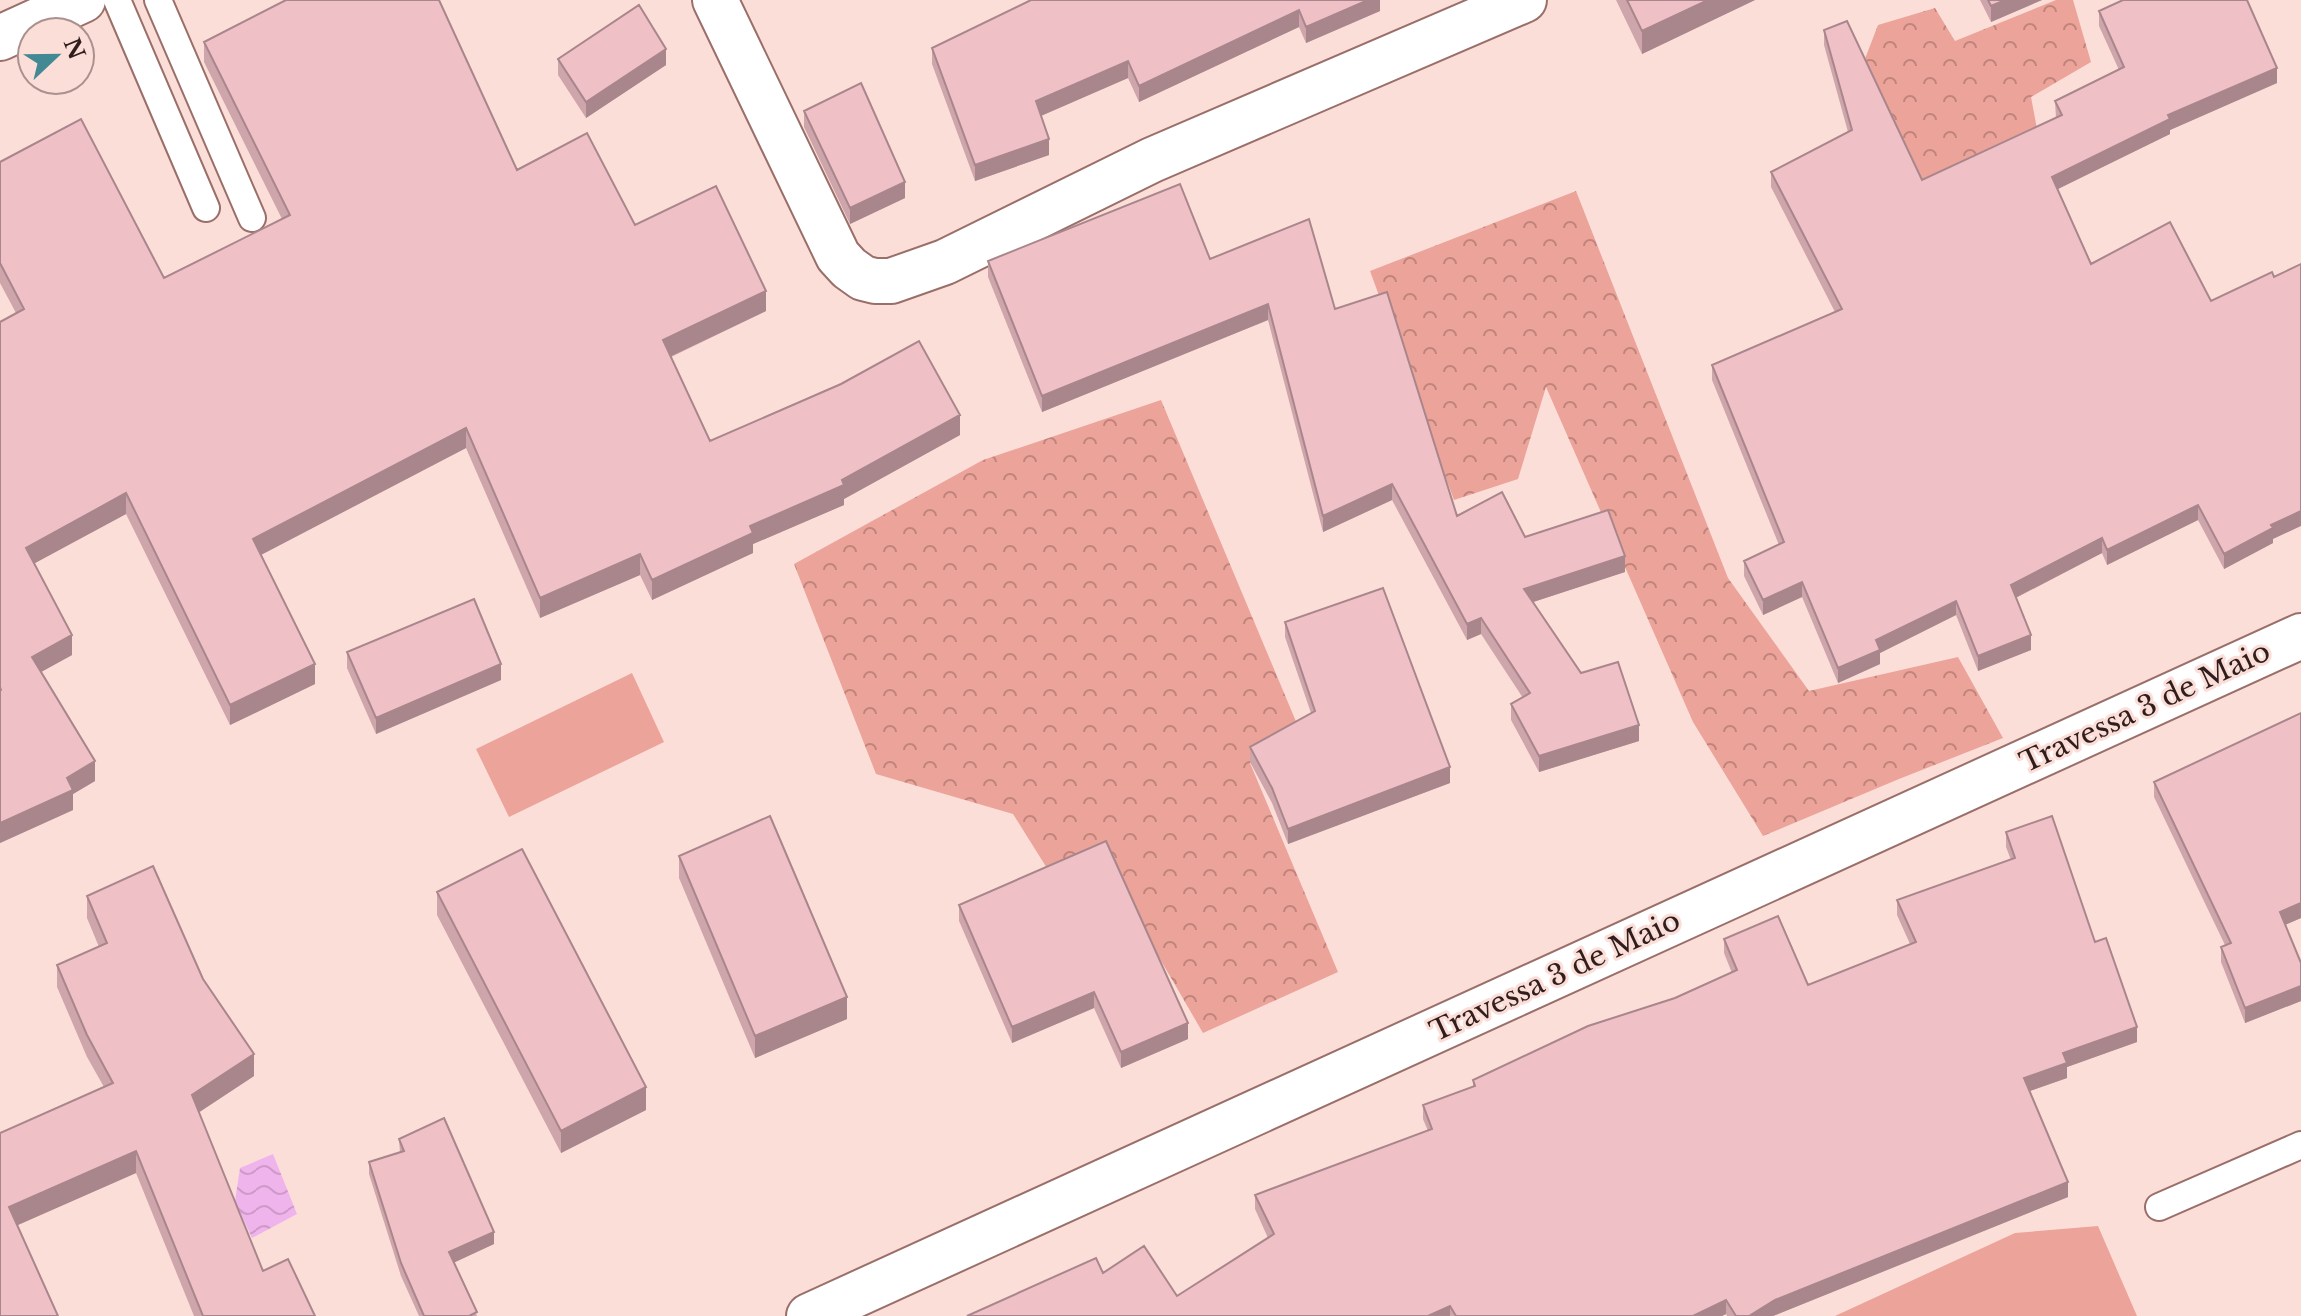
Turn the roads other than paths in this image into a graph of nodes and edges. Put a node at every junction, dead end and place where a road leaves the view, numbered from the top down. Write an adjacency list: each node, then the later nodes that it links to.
1 (83, 0): 6 (street)
2 (117, 0): 7 (lane)
3 (158, 0): 8 (lane)
4 (715, 0): 5 (street)
5 (1524, 0)
6 (0, 38)
7 (206, 208)
8 (252, 218)
9 (2301, 636): 12 (street, Travessa 3 de Maio)
10 (2301, 1145): 11 (lane)
11 (2159, 1207)
12 (809, 1316)

